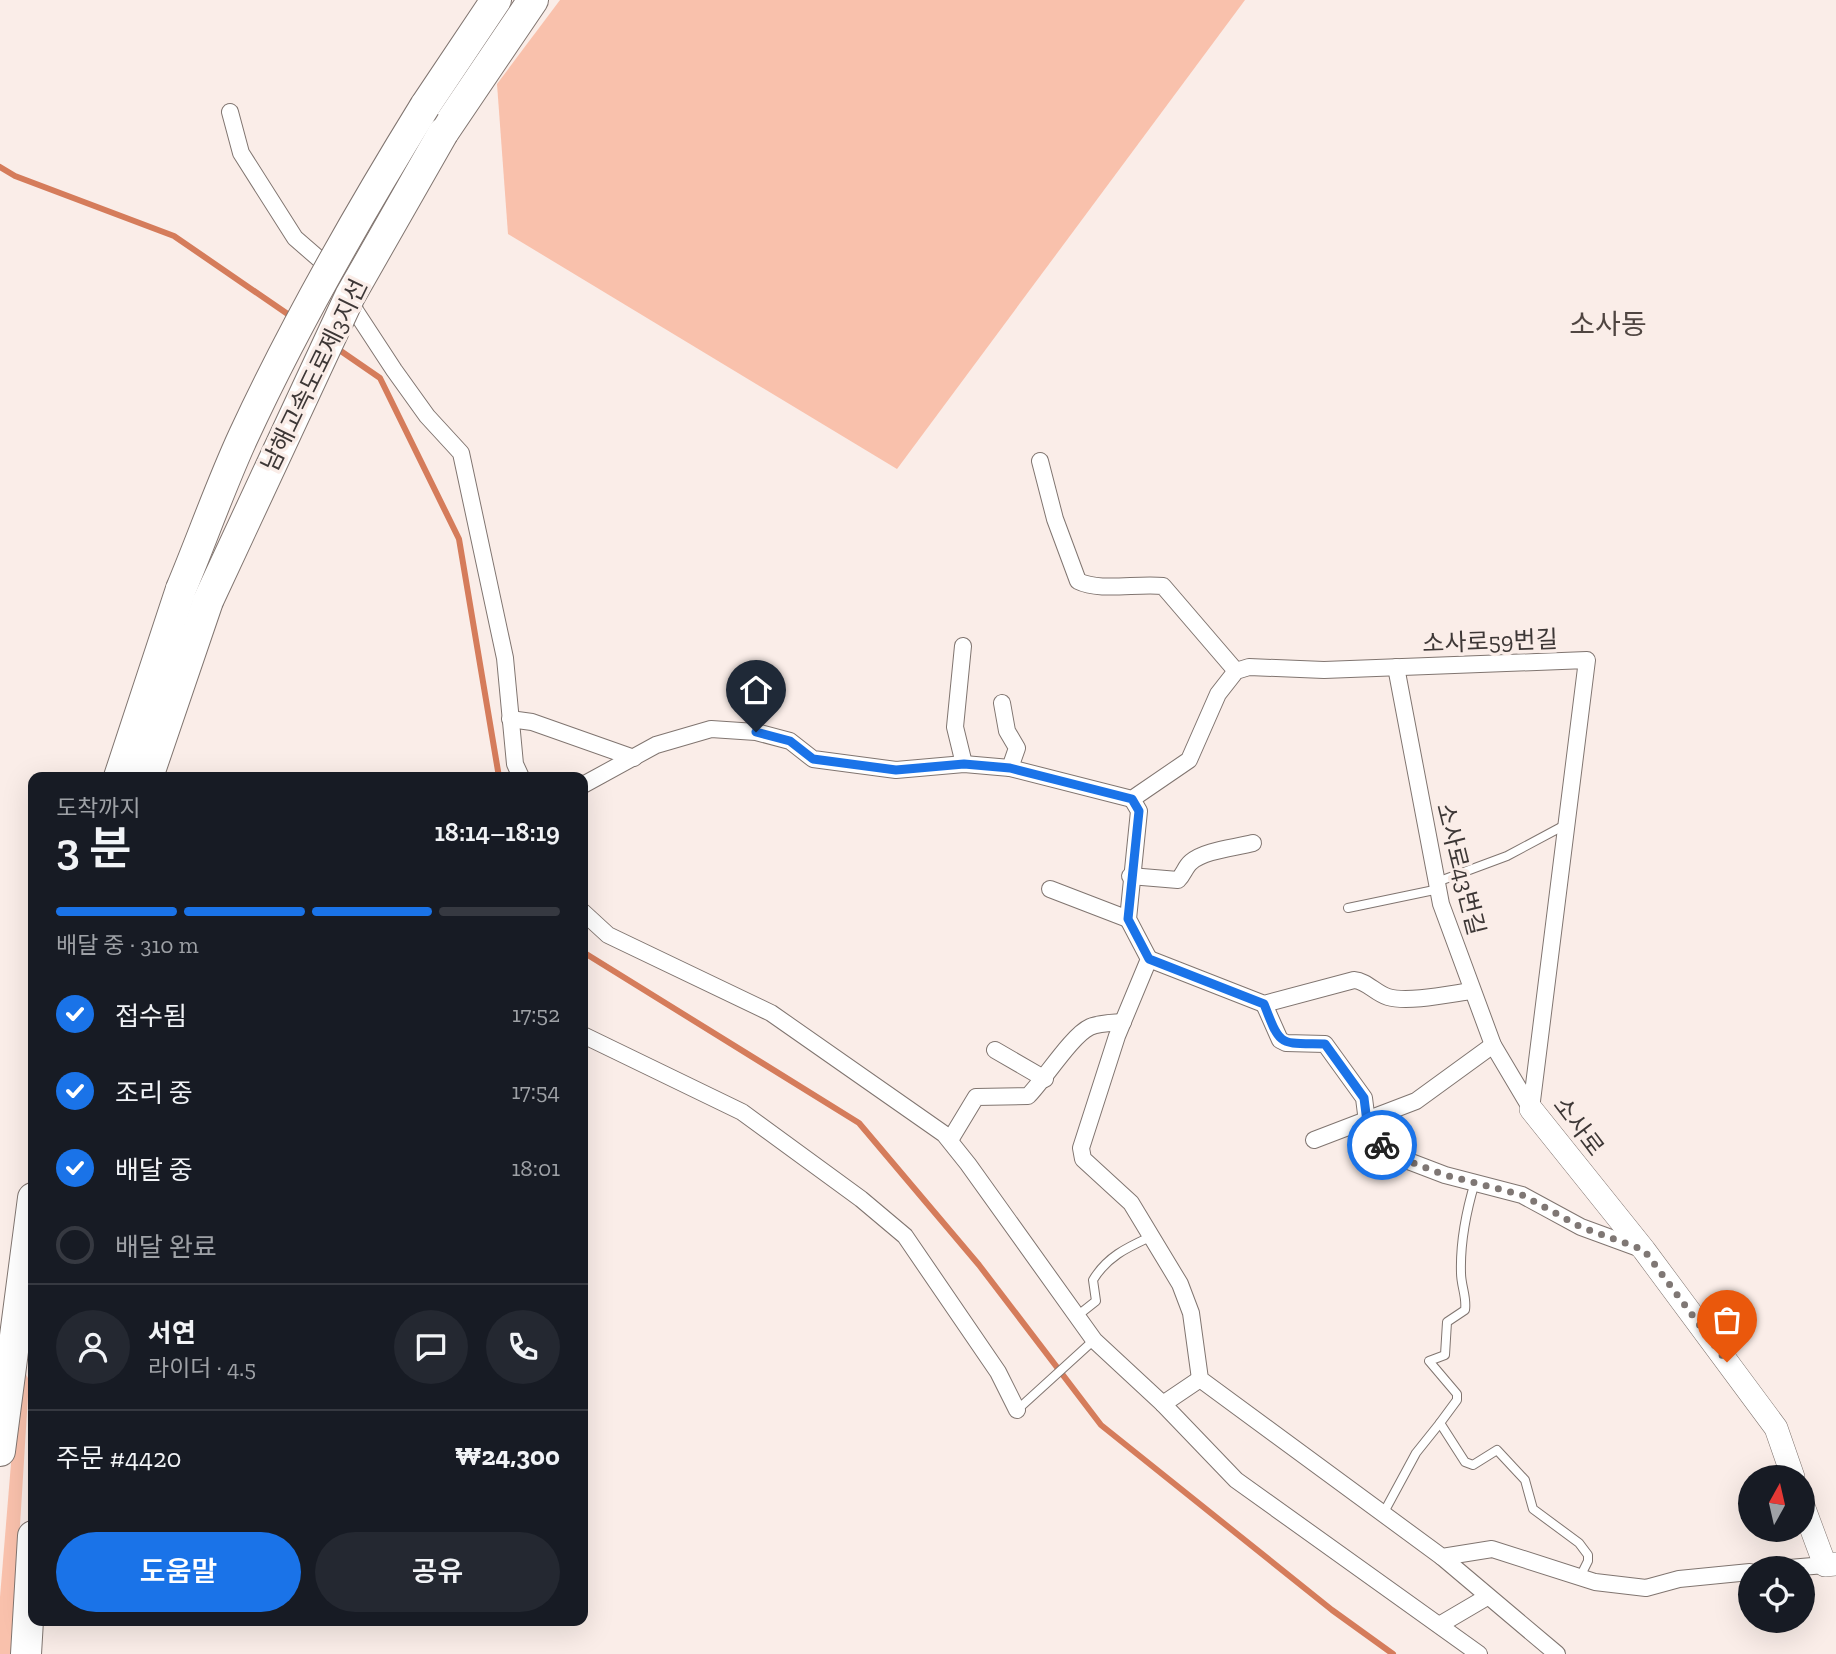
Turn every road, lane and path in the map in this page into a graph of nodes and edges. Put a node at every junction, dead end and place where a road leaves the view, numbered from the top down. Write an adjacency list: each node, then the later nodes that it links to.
1 (496, 0): 14 (highway, 남해고속도로제3지선, bridge)
2 (533, 0): 15 (highway, 남해고속도로제3지선, bridge)
3 (230, 112): 10 (street)
4 (1040, 461): 8 (street)
5 (963, 646): 12 (street)
6 (1587, 660): 7 (street, 소사로59번길); 19 (street, 소사로)
7 (1396, 667): 8 (street, 소사로59번길); 22 (street, 소사로43번길)
8 (1236, 671): 18 (street)
9 (1002, 703): 13 (street)
10 (510, 719): 11 (street); 16 (street)
11 (634, 758): 12 (street); 17 (street)
12 (964, 764): 13 (street)
13 (1010, 768): 18 (street)
14 (121, 772)
15 (150, 772)
16 (519, 772)
17 (588, 782)
18 (1132, 799): 21 (street)
19 (1566, 825): 22 (lane); 35 (street, 소사로)
20 (1253, 844): 21 (street)
21 (1130, 876): 26 (street)
22 (1438, 886): 24 (lane); 28 (street, 소사로43번길)
23 (1050, 889): 26 (street)
24 (1348, 908)
25 (588, 916): 37 (street)
26 (1128, 919): 27 (street)
27 (1149, 959): 29 (street); 30 (street)
28 (1471, 991): 29 (street); 32 (street, 소사로43번길)
29 (1264, 1004): 36 (street)
30 (1123, 1022): 34 (street); 41 (street)
31 (588, 1037): 47 (street)
32 (1493, 1045): 35 (street, 소사로43번길); 36 (street)
33 (995, 1050): 34 (street)
34 (1045, 1079): 37 (street)
35 (1531, 1109): 42 (street, 소사로)
36 (1367, 1122): 38 (street); 39 (street)
37 (950, 1140): 43 (street)
38 (1314, 1140)
39 (1475, 1182): 42 (street); 48 (lane)
40 (28, 1236): 49 (highway)
41 (1150, 1237): 43 (lane); 45 (street)
42 (1644, 1250): 50 (street, 소사로)
43 (1077, 1316): 44 (street)
44 (1094, 1340): 46 (street); 47 (lane)
45 (1200, 1379): 46 (street); 51 (street)
46 (1163, 1404): 59 (street)
47 (1017, 1410)
48 (1440, 1423): 51 (lane); 56 (lane)
49 (0, 1451)
50 (1789, 1465)
51 (1383, 1514): 53 (street)
52 (1815, 1531): 54 (street)
53 (1442, 1557): 56 (street); 57 (street)
54 (1830, 1564)
55 (1738, 1573): 56 (street)
56 (1580, 1577)
57 (1486, 1597): 59 (street); 62 (street)
58 (28, 1620): 60 (highway)
59 (1441, 1624): 61 (street)
60 (26, 1654)
61 (1479, 1654)
62 (1557, 1654)

